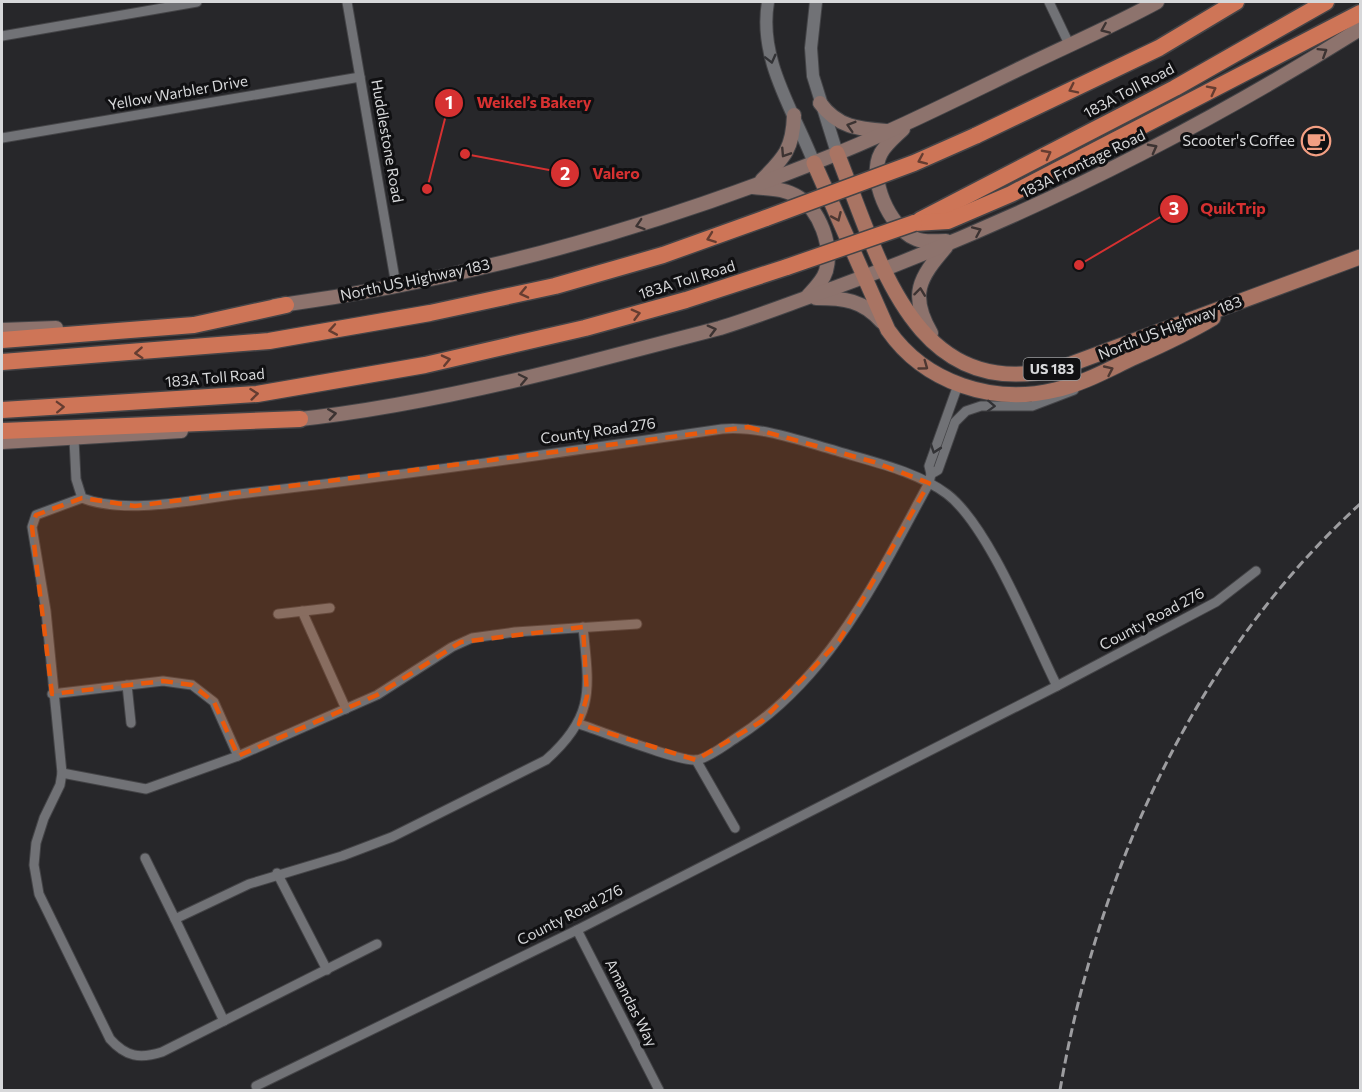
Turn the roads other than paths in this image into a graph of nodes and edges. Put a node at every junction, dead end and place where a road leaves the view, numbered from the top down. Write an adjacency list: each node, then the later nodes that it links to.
1 (197, 2): 11 (street)
2 (347, 2): 13 (street, Huddlestone Road)
3 (768, 2): 15 (street, one-way to 15)
4 (816, 2): 14 (street)
5 (1049, 2): 12 (street)
6 (1156, 2): 12 (main road, one-way to 12)
7 (1236, 2): 35 (highway, 183A Toll Road, one-way to 35, bridge)
8 (1326, 2): 22 (highway, 183A Toll Road, one-way to 8)
9 (1360, 13): 22 (highway, one-way to 9)
10 (1360, 29): 23 (main road, 183A Frontage Road, one-way to 10)
11 (2, 36)
12 (1069, 44): 16 (main road)
13 (360, 77): 18 (street, Yellow Warbler Drive); 27 (street, Huddlestone Road)
14 (820, 103): 17 (main road, one-way to 14); 19 (street)
15 (794, 115): 20 (street); 21 (main road, one-way to 21)
16 (911, 122): 17 (main road); 23 (main road)
17 (890, 131): 19 (main road)
18 (2, 138)
19 (837, 153): 20 (main road, North US Highway 183); 25 (main road, North US Highway 183 / US 183)
20 (814, 163): 21 (main road, North US Highway 183); 26 (main road, North US Highway 183 / US 183, one-way to 26)
21 (754, 185): 27 (main road, North US Highway 183, one-way to 27); 28 (main road)
22 (914, 223): 39 (highway, 183A Toll Road, one-way to 22, bridge)
23 (952, 242): 25 (main road, 183A Frontage Road); 34 (main road, one-way to 23)
24 (1360, 257): 30 (main road, North US Highway 183 / US 183)
25 (884, 270): 26 (main road, 183A Frontage Road); 34 (main road, North US Highway 183 / US 183)
26 (864, 277): 28 (main road, 183A Frontage Road); 31 (main road, North US Highway 183 / US 183)
27 (396, 285): 29 (main road, North US Highway 183)
28 (805, 298): 31 (main road, US 183); 40 (main road, US 183, one-way to 28)
29 (286, 305): 32 (main road, North US Highway 183); 33 (highway)
30 (1231, 307): 36 (main road, North US Highway 183 / US 183); 37 (main road, North US Highway 183 / US 183, one-way to 30)
31 (885, 324): 38 (main road, North US Highway 183 / US 183, one-way to 38)
32 (2, 330)
33 (2, 340)
34 (938, 345): 36 (main road, North US Highway 183 / US 183)
35 (2, 362)
36 (996, 374): 38 (main road)
37 (1085, 380): 38 (main road, North US Highway 183 / US 183); 44 (street, one-way to 37)
38 (958, 385): 44 (street, one-way to 44)
39 (2, 410)
40 (300, 419): 41 (highway); 42 (main road, US 183)
41 (2, 431)
42 (74, 439): 43 (main road, US 183); 45 (street)
43 (2, 442)
44 (930, 479): 45 (street, County Road 276); 53 (street, County Road 276); 59 (street)
45 (82, 498): 54 (street)
46 (1256, 571): 53 (street, County Road 276)
47 (330, 608): 48 (street)
48 (302, 611): 49 (street); 55 (street)
49 (278, 614)
50 (637, 624): 51 (street)
51 (583, 627): 55 (street); 57 (street)
52 (127, 685): 54 (street); 56 (street); 58 (street)
53 (1057, 686): 65 (street, County Road 276)
54 (52, 694): 60 (street)
55 (346, 709): 58 (street)
56 (131, 723)
57 (579, 724): 59 (street); 63 (street)
58 (237, 756): 60 (street)
59 (696, 760): 61 (street)
60 (62, 773): 68 (street)
61 (735, 828)
62 (145, 858): 64 (street)
63 (277, 873): 64 (street); 67 (street)
64 (175, 919): 68 (street)
65 (577, 930): 69 (street, County Road 276); 70 (street, Amandas Way)
66 (377, 944): 67 (street)
67 (327, 970): 68 (street)
68 (224, 1021)
69 (256, 1086)
70 (659, 1090)

